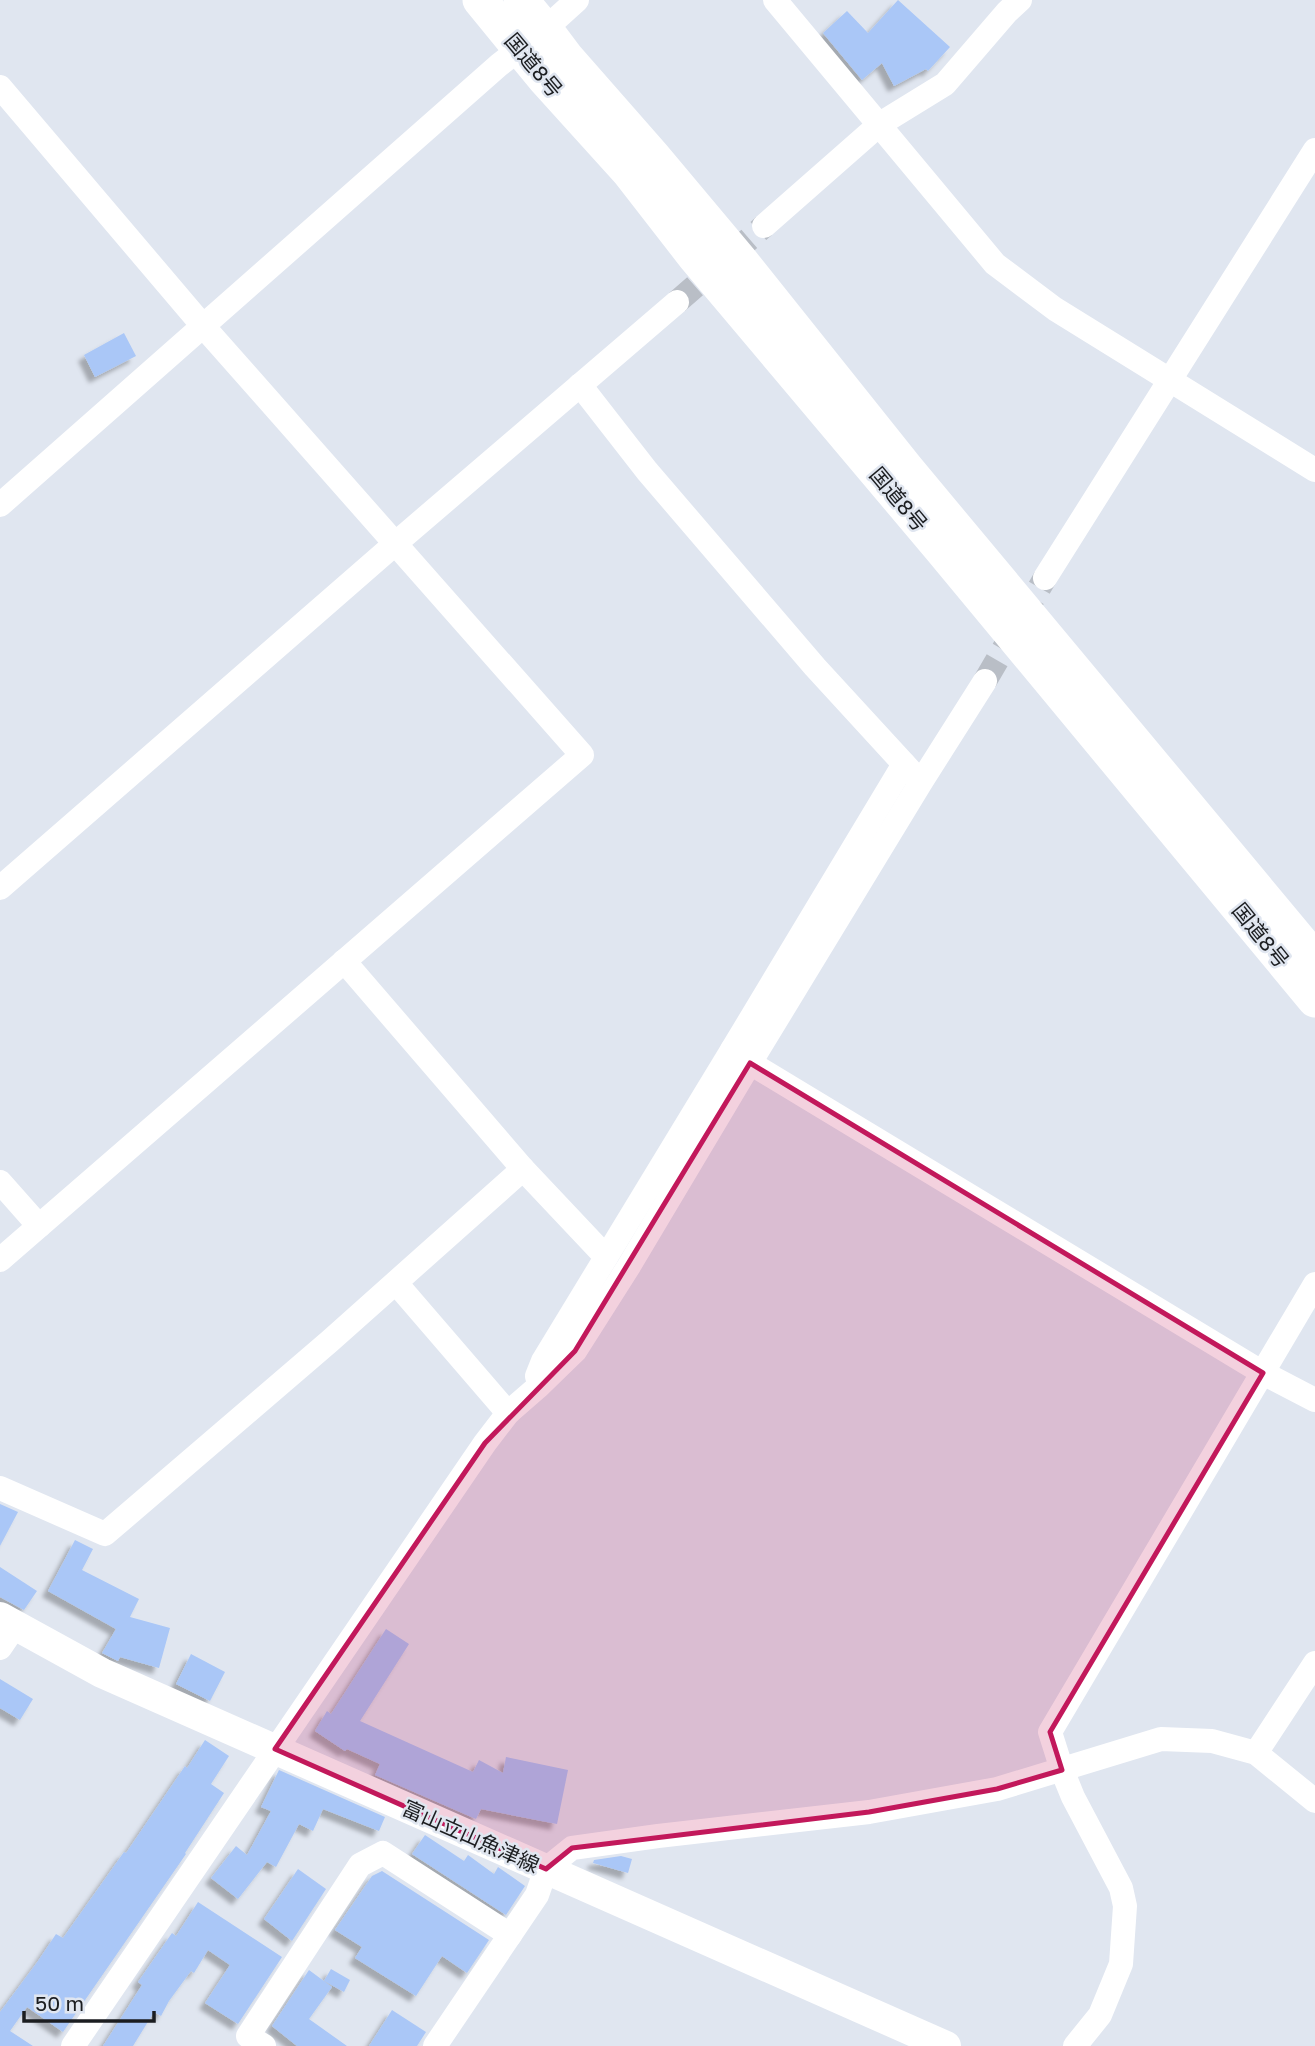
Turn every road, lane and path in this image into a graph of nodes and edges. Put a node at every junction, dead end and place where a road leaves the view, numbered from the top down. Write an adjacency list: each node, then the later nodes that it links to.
1 (480, 0): 6 (highway, 国道8号)
2 (521, 0): 6 (highway, 国道8号)
3 (577, 0): 6 (street)
4 (775, 0): 8 (street)
5 (1020, 0): 8 (street)
6 (533, 38): 12 (street); 23 (highway, 国道8号); 25 (highway, 国道8号)
7 (0, 87): 12 (street)
8 (880, 124): 10 (street); 13 (street)
9 (1315, 150): 13 (street)
10 (764, 226)
11 (677, 302): 14 (street)
12 (202, 326): 16 (street); 17 (street)
13 (1170, 381): 15 (street); 18 (street)
14 (580, 385): 17 (street); 20 (street)
15 (1315, 470)
16 (0, 505)
17 (396, 543): 22 (street); 24 (street)
18 (1045, 578)
19 (985, 681): 21 (street)
20 (904, 764): 21 (street); 26 (street)
21 (921, 782): 26 (street)
22 (0, 888)
23 (1315, 959)
24 (344, 961): 27 (street); 29 (street)
25 (1315, 1000)
26 (741, 1057): 30 (street); 34 (street); 35 (street)
27 (523, 1169): 30 (street); 32 (street)
28 (0, 1182): 29 (street)
29 (39, 1226): 31 (street)
30 (606, 1257): 35 (street)
31 (0, 1260)
32 (396, 1283): 37 (street); 38 (street)
33 (1315, 1284): 34 (street)
34 (1263, 1373): 36 (street); 43 (street)
35 (539, 1386): 37 (street)
36 (1315, 1400)
37 (508, 1413): 41 (street)
38 (0, 1488)
39 (5, 1630): 41 (main road, 富山立山魚津線)
40 (1315, 1663): 42 (street)
41 (275, 1749): 45 (main road, 富山立山魚津線); 47 (street)
42 (1255, 1753): 43 (street); 44 (street)
43 (1062, 1770): 45 (street); 51 (street)
44 (1315, 1801)
45 (546, 1869): 46 (street); 50 (main road, 富山立山魚津線)
46 (510, 1935): 48 (street); 49 (street)
47 (73, 2046)
48 (264, 2046)
49 (435, 2046)
50 (946, 2046)
51 (1075, 2046)

